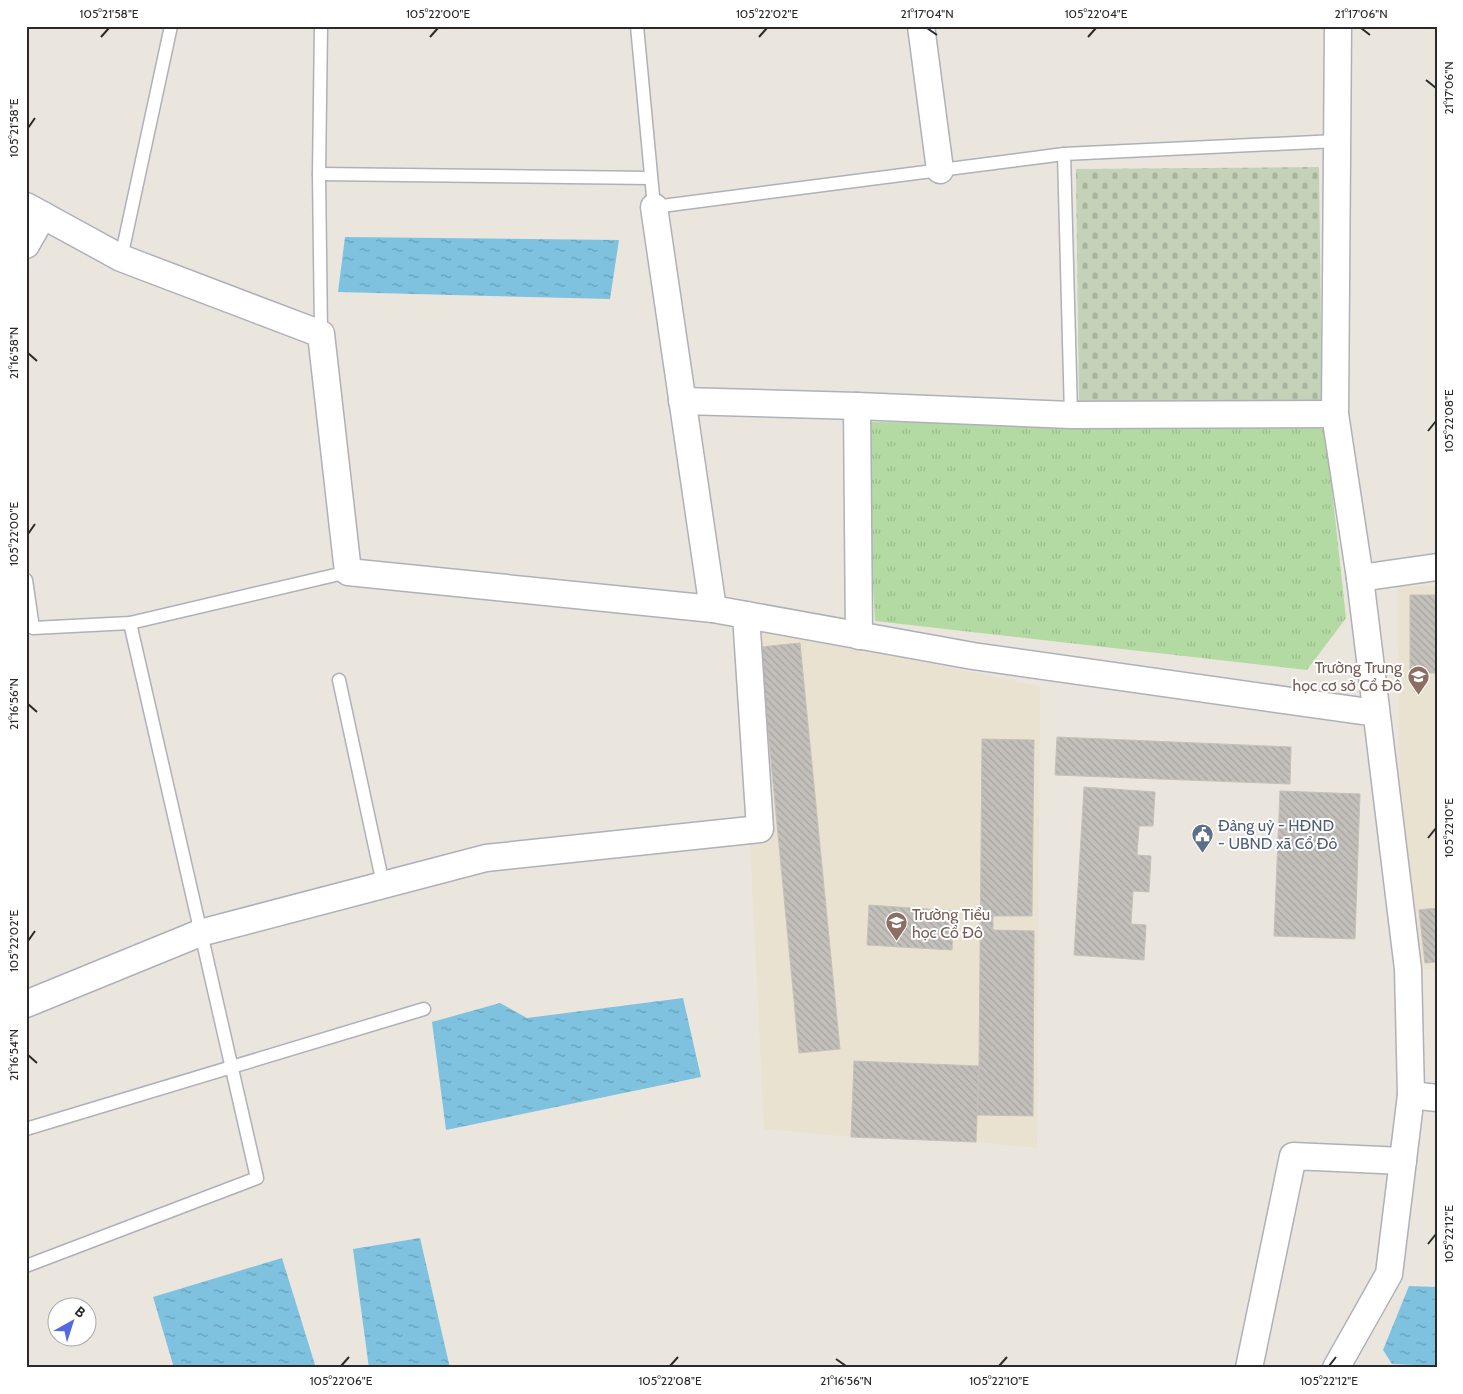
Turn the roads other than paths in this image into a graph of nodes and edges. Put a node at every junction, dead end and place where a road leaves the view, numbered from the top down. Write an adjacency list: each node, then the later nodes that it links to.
1 (171, 26): 14 (lane)
2 (321, 26): 9 (lane)
3 (637, 26): 10 (lane)
4 (921, 26): 8 (street)
5 (1338, 26): 6 (street)
6 (1336, 141): 7 (lane); 18 (street)
7 (1064, 154): 8 (lane); 19 (lane)
8 (940, 170): 11 (lane)
9 (319, 174): 10 (lane); 15 (lane)
10 (651, 178): 11 (lane)
11 (654, 207): 16 (street)
12 (35, 210): 13 (street); 14 (street)
13 (26, 245)
14 (122, 258): 15 (street)
15 (321, 334): 21 (street)
16 (682, 401): 17 (street); 24 (street)
17 (857, 406): 19 (street); 27 (street)
18 (1335, 414): 19 (street); 22 (street)
19 (1071, 415)
20 (1437, 567): 22 (street)
21 (348, 572): 24 (street); 26 (lane)
22 (1360, 578): 29 (street)
23 (26, 580): 26 (lane)
24 (712, 609): 25 (street)
25 (746, 615): 27 (street); 30 (street)
26 (130, 623): 31 (lane)
27 (859, 636): 29 (street)
28 (339, 680): 30 (lane)
29 (1376, 713): 35 (street)
30 (383, 884): 31 (street)
31 (200, 933): 32 (street); 34 (lane)
32 (26, 1004)
33 (424, 1009): 34 (lane)
34 (231, 1067): 37 (lane); 39 (lane)
35 (1411, 1095): 36 (street); 38 (street)
36 (1437, 1098)
37 (26, 1129)
38 (1403, 1161): 40 (street); 41 (street)
39 (26, 1266)
40 (1249, 1368)
41 (1336, 1368)

